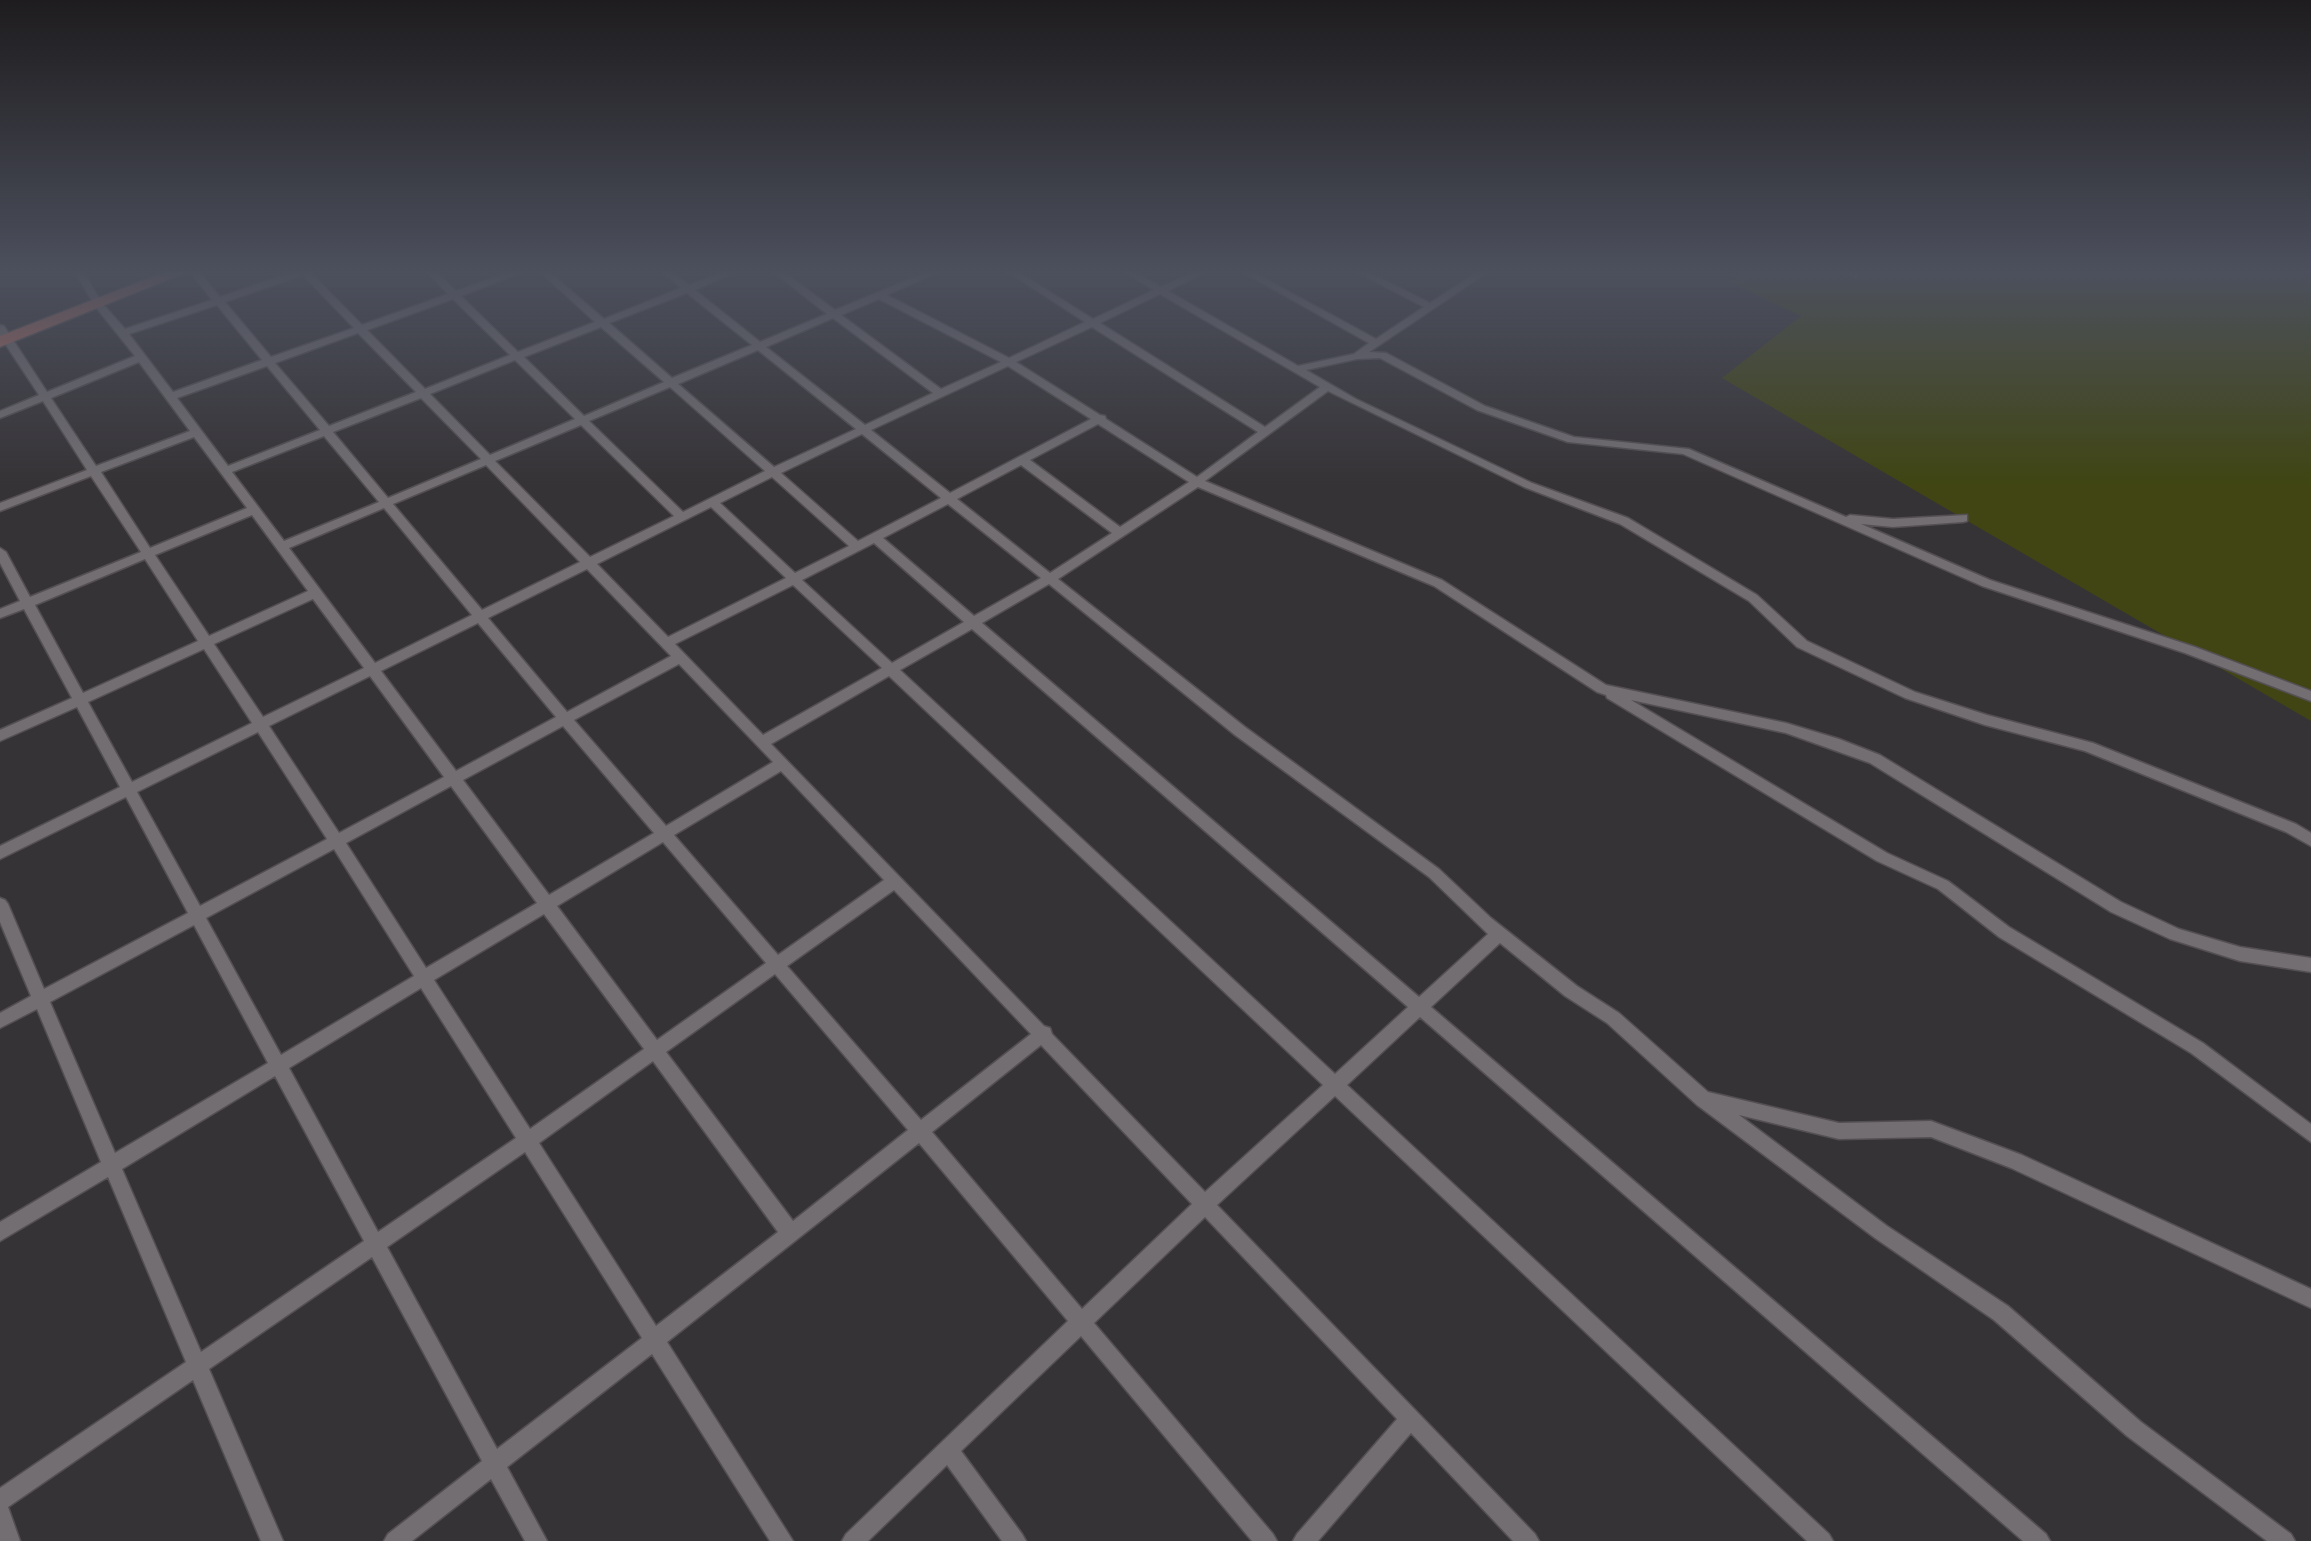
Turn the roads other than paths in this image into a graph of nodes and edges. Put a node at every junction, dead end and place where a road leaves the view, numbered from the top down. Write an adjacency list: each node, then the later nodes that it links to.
1 (5, 342): 28 (street)
2 (130, 342): 20 (street)
3 (254, 342): 21 (street)
4 (322, 342): 21 (street)
5 (373, 342): 26 (street)
6 (502, 342): 18 (street)
7 (552, 342): 18 (street)
8 (625, 342): 24 (street)
9 (756, 342): 17 (street)
10 (767, 342): 17 (street)
11 (871, 342): 27 (street)
12 (970, 342): 22 (street)
13 (1051, 342): 22 (street)
14 (1121, 342): 36 (street)
15 (1250, 342): 23 (street)
16 (1377, 343): 19 (street)
17 (760, 345): 24 (street); 33 (street)
18 (516, 356): 26 (street); 32 (street)
19 (1357, 356): 23 (street); 49 (street)
20 (141, 357): 28 (street); 29 (street)
21 (269, 361): 29 (street); 34 (street)
22 (1009, 362): 27 (street); 31 (street)
23 (1297, 369): 25 (street)
24 (670, 382): 32 (street); 41 (street)
25 (1327, 387): 36 (street); 82 (street)
26 (423, 393): 34 (street); 37 (street)
27 (941, 394): 33 (street)
28 (43, 397): 30 (street); 40 (street)
29 (170, 397): 35 (street)
30 (0, 415)
31 (1101, 418): 38 (street); 42 (street)
32 (581, 419): 37 (street); 48 (street)
33 (864, 430): 41 (street); 43 (street)
34 (325, 431): 39 (street); 44 (street)
35 (196, 432): 39 (street); 40 (street)
36 (1265, 432): 42 (street)
37 (487, 458): 44 (street); 57 (street)
38 (1022, 460): 43 (street); 51 (street)
39 (225, 471): 47 (street)
40 (93, 472): 46 (street); 56 (street)
41 (773, 472): 45 (street); 54 (street)
42 (1197, 482): 51 (street); 70 (street)
43 (948, 498): 52 (street); 59 (street)
44 (385, 502): 53 (street); 63 (street)
45 (713, 503): 48 (street); 58 (street)
46 (0, 507)
47 (253, 510): 53 (street); 56 (street)
48 (682, 518): 57 (street)
49 (1837, 518): 50 (street); 71 (street)
50 (1963, 518)
51 (1120, 533): 59 (street)
52 (874, 537): 54 (street); 64 (street)
53 (281, 547): 60 (street)
54 (857, 547): 58 (street)
55 (0, 552): 61 (street)
56 (147, 553): 61 (street); 65 (street)
57 (590, 564): 63 (street); 66 (street)
58 (794, 579): 66 (street); 68 (street)
59 (1049, 579): 64 (street); 88 (street)
60 (315, 593): 65 (street); 69 (street)
61 (27, 603): 62 (street); 72 (street)
62 (0, 614)
63 (481, 618): 69 (street); 73 (street)
64 (973, 622): 68 (street); 93 (street)
65 (206, 643): 72 (street); 74 (street)
66 (667, 643): 67 (street)
67 (680, 657): 73 (street); 76 (street)
68 (892, 669): 76 (street); 98 (street)
69 (372, 671): 74 (street); 78 (street)
70 (1602, 689): 90 (street); 101 (street)
71 (2311, 696)
72 (79, 699): 75 (street); 79 (street)
73 (565, 719): 78 (street); 80 (street)
74 (261, 726): 79 (street); 81 (street)
75 (0, 736)
76 (763, 742): 77 (street)
77 (783, 763): 80 (street); 84 (street)
78 (454, 777): 81 (street); 86 (street)
79 (129, 790): 83 (street); 87 (street)
80 (664, 834): 86 (street); 89 (street)
81 (336, 840): 87 (street); 91 (street)
82 (2311, 840)
83 (0, 853)
84 (896, 880): 89 (street); 95 (street)
85 (0, 904): 92 (street)
86 (548, 904): 91 (street); 96 (street)
87 (196, 915): 92 (street); 97 (street)
88 (1499, 934): 93 (street); 99 (street)
89 (777, 965): 96 (street); 100 (street)
90 (2311, 965)
91 (424, 979): 97 (street); 102 (street)
92 (41, 999): 94 (street); 103 (street)
93 (1417, 1009): 98 (street); 128 (street)
94 (0, 1021)
95 (1044, 1033): 100 (street); 104 (street)
96 (656, 1050): 102 (street); 106 (street)
97 (278, 1067): 103 (street); 107 (street)
98 (1335, 1085): 104 (street); 127 (street)
99 (1703, 1099): 108 (street); 129 (street)
100 (920, 1131): 106 (street); 109 (street)
101 (2311, 1134)
102 (527, 1141): 107 (street); 110 (street)
103 (112, 1166): 105 (street); 111 (street)
104 (1206, 1203): 109 (street); 112 (street)
105 (0, 1232)
106 (791, 1234): 110 (street)
107 (375, 1245): 111 (street); 114 (street)
108 (2311, 1299)
109 (1082, 1322): 113 (street); 124 (street)
110 (652, 1340): 114 (street); 121 (street)
111 (197, 1365): 115 (street); 118 (street)
112 (1411, 1418): 125 (street); 126 (street)
113 (948, 1450): 122 (street); 123 (street)
114 (493, 1463): 119 (street); 120 (street)
115 (0, 1500)
116 (0, 1513): 117 (street)
117 (9, 1541)
118 (272, 1541)
119 (395, 1541)
120 (536, 1541)
121 (782, 1541)
122 (853, 1541)
123 (1015, 1541)
124 (1266, 1541)
125 (1304, 1541)
126 (1528, 1541)
127 (1822, 1541)
128 (2039, 1541)
129 (2284, 1541)

